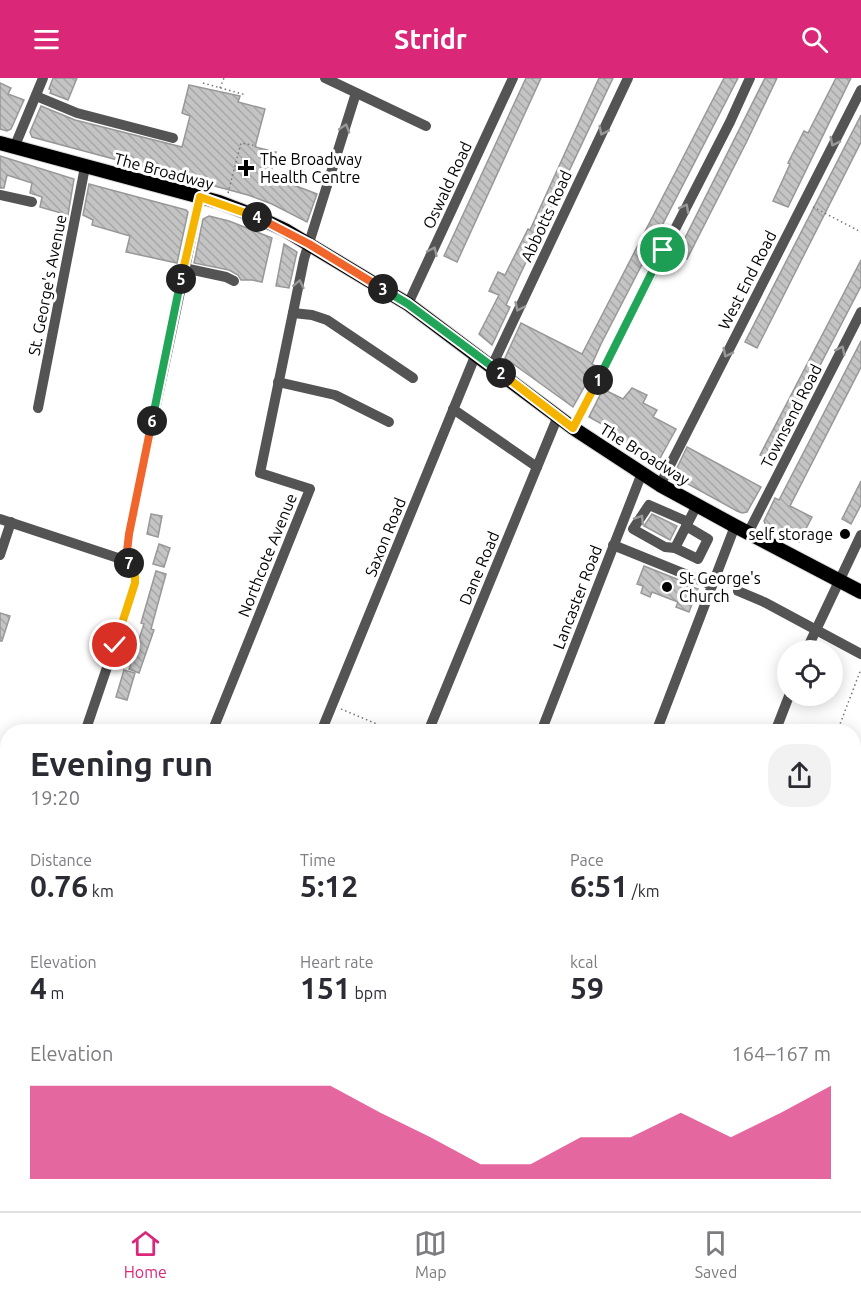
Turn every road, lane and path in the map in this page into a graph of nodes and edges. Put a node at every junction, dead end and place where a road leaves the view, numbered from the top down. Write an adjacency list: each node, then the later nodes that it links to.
1 (43, 78): 12 (street)
2 (224, 78): 8 (path)
3 (325, 78): 10 (street)
4 (513, 78): 28 (street, Oswald Road, one-way to 4)
5 (628, 78): 32 (street, Abbotts Road, one-way to 32)
6 (750, 78): 39 (street, one-way to 6)
7 (203, 83): 8 (path)
8 (220, 88): 11 (path)
9 (861, 90): 23 (street, West End Road, one-way to 23)
10 (356, 93): 13 (street); 25 (street, Northcote Avenue, one-way to 10)
11 (246, 95)
12 (36, 96): 14 (street); 17 (street)
13 (426, 126)
14 (173, 138)
15 (0, 143): 17 (main road, The Broadway)
16 (257, 146): 19 (path)
17 (14, 148): 18 (main road, The Broadway)
18 (85, 167): 21 (main road, The Broadway); 35 (street, St. George's Avenue)
19 (228, 194)
20 (0, 195): 22 (street)
21 (200, 197): 25 (main road, The Broadway); 26 (street)
22 (32, 202)
23 (804, 203): 24 (path); 42 (street, West End Road, one-way to 42)
24 (861, 232)
25 (309, 244): 28 (main road, The Broadway); 29 (street, Northcote Avenue, one-way to 25)
26 (184, 268): 27 (street); 51 (street)
27 (234, 281)
28 (408, 304): 31 (main road, The Broadway)
29 (293, 312): 33 (street); 34 (street, Northcote Avenue)
30 (861, 312): 46 (street, Townsend Road, one-way to 30)
31 (476, 354): 32 (main road, The Broadway); 36 (street, Saxon Road)
32 (492, 366): 37 (main road, The Broadway)
33 (413, 378)
34 (278, 382): 38 (street); 63 (street, Northcote Avenue)
35 (38, 408)
36 (453, 409): 40 (street); 60 (street, Saxon Road)
37 (558, 416): 39 (main road, The Broadway); 40 (street, Dane Road)
38 (389, 422)
39 (573, 428): 41 (main road, The Broadway)
40 (537, 466): 66 (street, Dane Road)
41 (642, 473): 42 (main road, The Broadway); 48 (street, Lancaster Road)
42 (660, 485): 43 (main road, The Broadway)
43 (697, 505): 45 (street); 46 (main road, The Broadway)
44 (5, 520): 50 (street); 51 (street)
45 (687, 524): 49 (street); 49 (street); 49 (street, one-way to 45)
46 (741, 530): 52 (main road, The Broadway); 53 (street, Townsend Road)
47 (861, 535): 52 (street)
48 (613, 545): 53 (street); 67 (street, Lancaster Road)
49 (675, 548)
50 (0, 555)
51 (126, 560): 62 (street)
52 (838, 580): 55 (main road, The Broadway); 56 (street)
53 (712, 585): 68 (street, Townsend Road)
54 (738, 591): 56 (street)
55 (861, 591)
56 (814, 630): 57 (street); 58 (street)
57 (810, 640)
58 (861, 654)
59 (861, 669): 70 (path)
60 (332, 706): 64 (street, Saxon Road); 65 (path)
61 (785, 706): 69 (street)
62 (88, 724)
63 (215, 724)
64 (324, 724)
65 (376, 724)
66 (431, 724)
67 (544, 724)
68 (659, 724)
69 (778, 724)
70 (840, 724)

